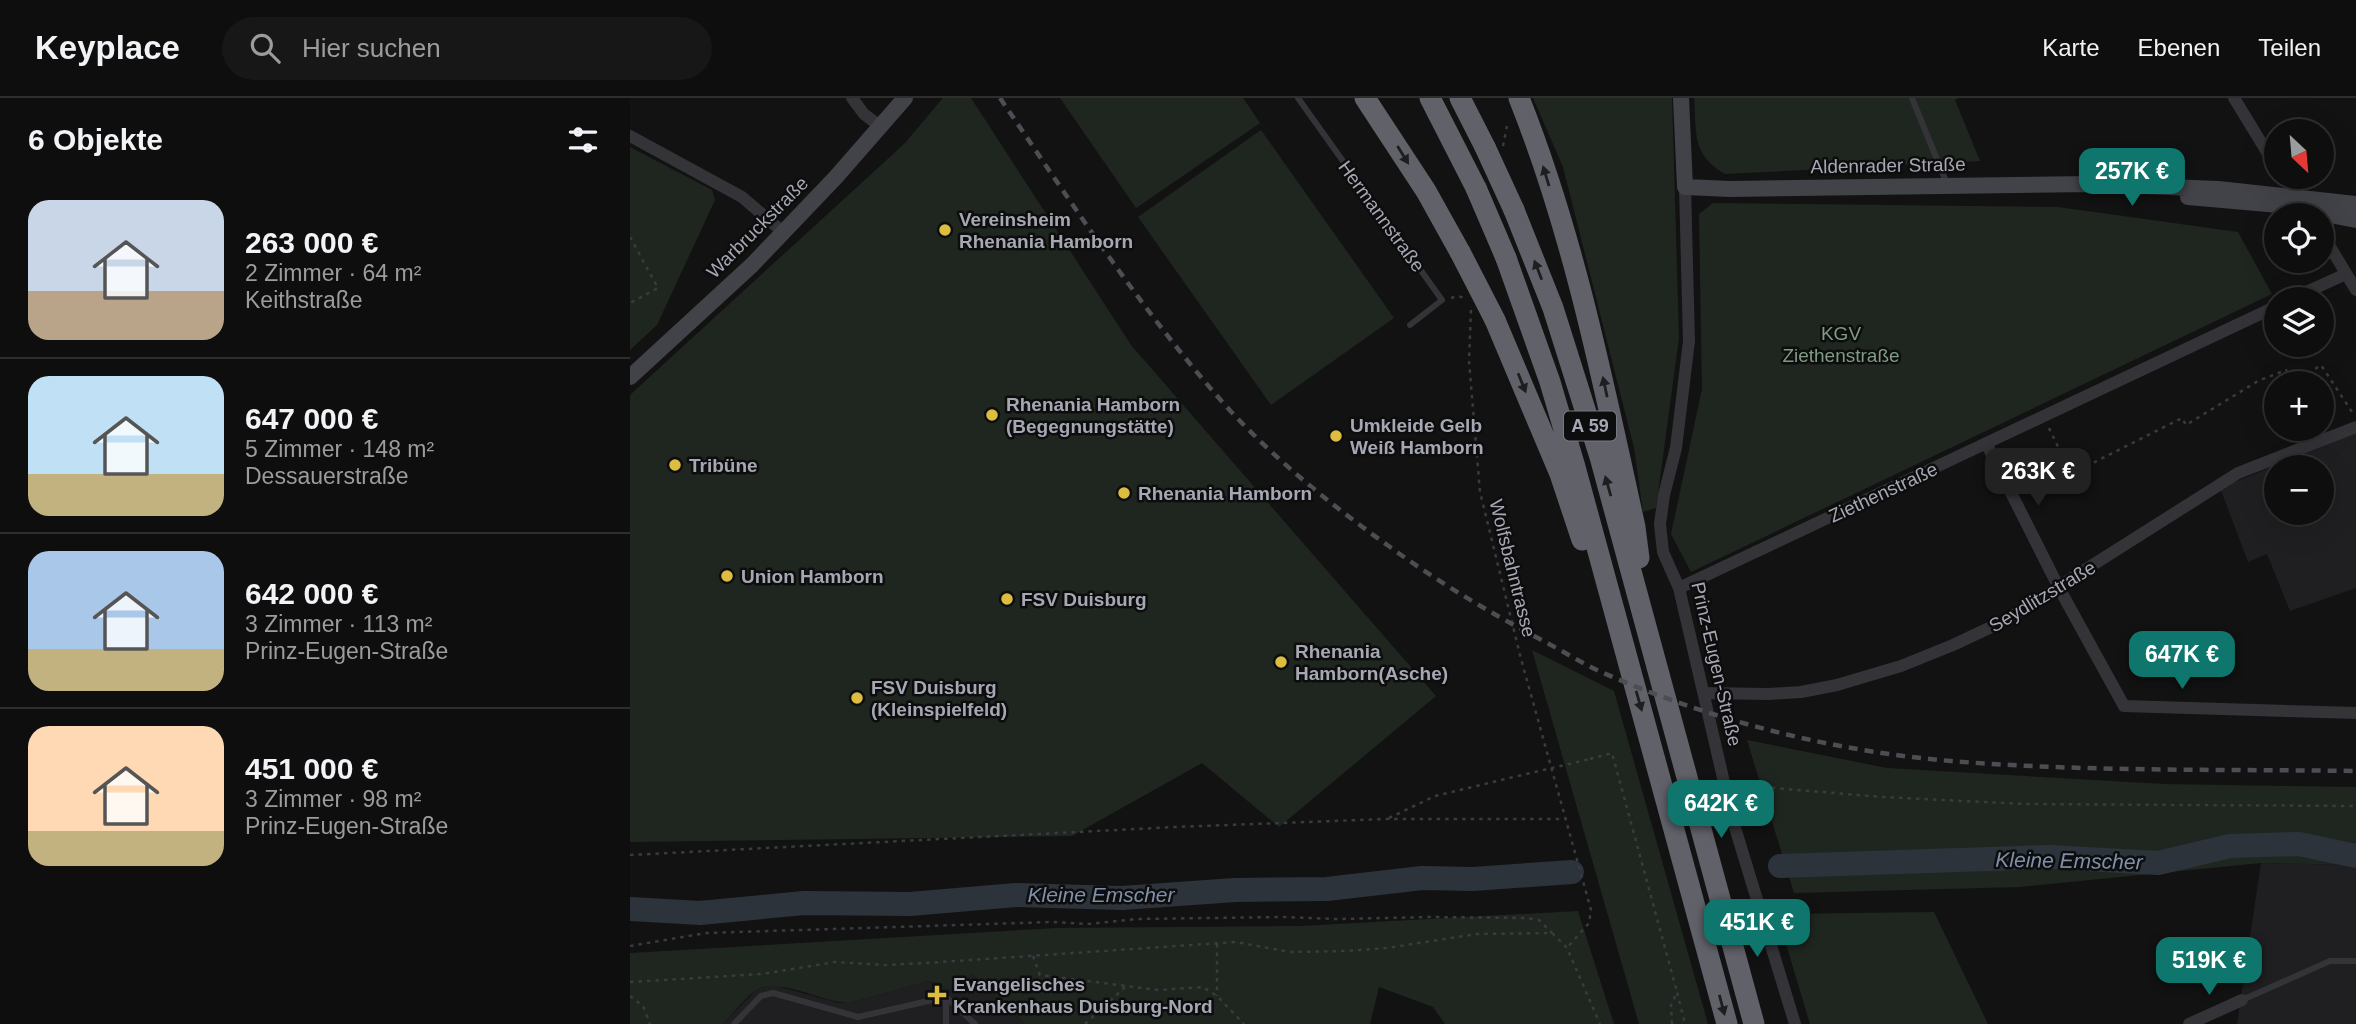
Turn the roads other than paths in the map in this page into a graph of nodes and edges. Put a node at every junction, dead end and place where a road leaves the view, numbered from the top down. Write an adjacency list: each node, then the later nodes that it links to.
1 (852, 98): 11 (street)
2 (905, 98): 11 (street, Warbruckstraße)
3 (1298, 98): 29 (lane, Hermannstraße)
4 (1365, 98): 35 (highway, one-way to 35, bridge)
5 (1430, 98): 35 (highway, A 59, bridge)
6 (1460, 98): 36 (highway, A 59, one-way to 6, bridge)
7 (1681, 98): 15 (street, Prinz-Eugen-Straße)
8 (1912, 98): 14 (lane)
9 (2234, 98): 13 (street)
10 (1514, 104): 36 (highway, one-way to 10)
11 (881, 127): 23 (street, Warbruckstraße)
12 (630, 136): 23 (street)
13 (2264, 147)
14 (1947, 186): 15 (street, Aldenrader Straße); 17 (street, Aldenrader Straße)
15 (1685, 187): 33 (street, Prinz-Eugen-Straße)
16 (2278, 189): 17 (street)
17 (2279, 199): 18 (street, Aldenrader Straße)
18 (2301, 203)
19 (2356, 204): 20 (street, Aldenrader Straße)
20 (2334, 207)
21 (2334, 211): 22 (street, Aldenrader Straße)
22 (2356, 220)
23 (783, 233): 30 (street, Warbruckstraße)
24 (2334, 254): 25 (street)
25 (2346, 274): 26 (street); 27 (street)
26 (2317, 287)
27 (2356, 290)
28 (2264, 312): 32 (street, Ziethenstraße)
29 (1410, 325)
30 (630, 377)
31 (2356, 427): 34 (street, Seydlitzstraße)
32 (1986, 443): 33 (street, Ziethenstraße); 34 (street)
33 (1679, 588): 37 (street, Prinz-Eugen-Straße)
34 (2059, 588): 37 (street, Seydlitzstraße); 38 (street)
35 (1621, 636): 47 (highway, A 59, one-way to 47)
36 (1652, 646): 48 (highway, A 59)
37 (1704, 693): 49 (street, Prinz-Eugen-Straße)
38 (2356, 713)
39 (2356, 961): 41 (lane)
40 (946, 997): 42 (lane); 45 (lane); 46 (lane)
41 (2242, 1000): 50 (street)
42 (858, 1017): 43 (lane); 44 (lane)
43 (734, 1024)
44 (851, 1024)
45 (946, 1024)
46 (975, 1024)
47 (1727, 1024)
48 (1754, 1024)
49 (1795, 1024)
50 (2189, 1024)

